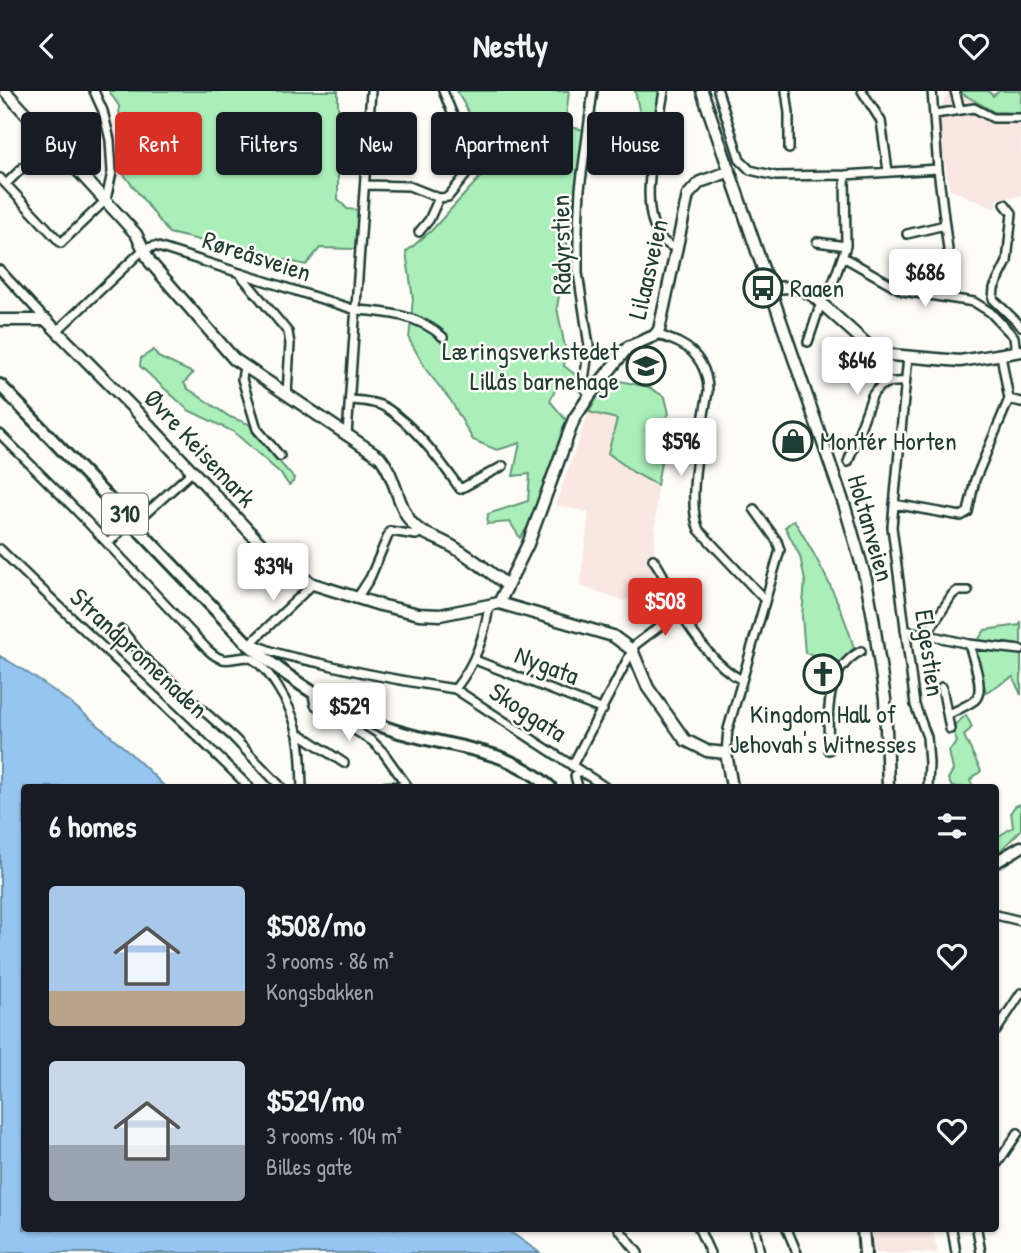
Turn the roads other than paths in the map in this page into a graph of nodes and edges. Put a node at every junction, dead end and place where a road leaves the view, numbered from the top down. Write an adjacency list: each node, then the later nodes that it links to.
1 (5, 91): 14 (main road)
2 (94, 91): 27 (street)
3 (371, 91): 25 (street)
4 (443, 91): 26 (street)
5 (593, 91): 58 (street, Rådyrstien)
6 (664, 91): 34 (street)
7 (702, 91): 21 (main road, Holtanveien)
8 (718, 91): 23 (street)
9 (786, 91): 17 (street)
10 (862, 91): 20 (street)
11 (932, 91): 15 (street)
12 (955, 91): 13 (street)
13 (960, 110): 15 (street); 16 (street)
14 (24, 112)
15 (934, 114): 19 (street)
16 (1021, 118)
17 (789, 149)
18 (21, 165): 24 (street)
19 (939, 169): 20 (street); 29 (street)
20 (888, 171): 23 (street)
21 (728, 172): 34 (main road, Lilaasveien); 39 (main road, Holtanveien)
22 (83, 175): 27 (main road)
23 (845, 175): 33 (street)
24 (3, 181): 27 (street)
25 (365, 185): 26 (street); 42 (street)
26 (439, 198): 30 (street)
27 (106, 200): 35 (main road)
28 (1005, 204): 45 (street)
29 (945, 225): 31 (street); 40 (street)
30 (419, 232)
31 (907, 234)
32 (817, 242): 33 (street)
33 (846, 246): 36 (street)
34 (676, 248): 47 (main road, Lilaasveien)
35 (144, 249): 38 (street, Røreåsveien); 46 (street); 54 (main road)
36 (843, 257): 40 (street); 41 (street)
37 (0, 269): 44 (street)
38 (239, 274): 42 (street, Røreåsveien); 57 (street)
39 (769, 289): 41 (main road); 111 (main road, Holtanveien)
40 (954, 298): 49 (street)
41 (821, 303): 50 (street); 53 (main road)
42 (356, 310): 48 (street, Røreåsveien); 60 (street)
43 (0, 320): 44 (main road)
44 (46, 320): 46 (main road, Øvre Keisemark)
45 (1021, 326): 49 (street)
46 (58, 330): 67 (main road, Øvre Keisemark)
47 (657, 333): 58 (main road, Lilaasveien); 79 (street)
48 (443, 337)
49 (1014, 337): 51 (street)
50 (808, 342)
51 (1018, 351): 52 (main road)
52 (1001, 355): 53 (main road); 59 (street)
53 (908, 356): 55 (street, Elgestien)
54 (244, 367): 57 (main road); 64 (street)
55 (905, 382): 65 (street); 68 (street, Elgestien)
56 (0, 384): 70 (main road, 310)
57 (287, 394): 63 (main road)
58 (590, 395): 76 (main road, Lilaasveien)
59 (1009, 399): 61 (street); 68 (street)
60 (351, 400): 63 (street); 66 (street)
61 (1021, 402)
62 (0, 434): 72 (street)
63 (347, 435): 71 (main road)
64 (280, 456)
65 (848, 462)
66 (503, 466)
67 (193, 471): 70 (street); 75 (main road, Øvre Keisemark)
68 (894, 504): 83 (street, Elgestien)
69 (754, 509): 79 (street)
70 (129, 526): 72 (street); 85 (main road, 310)
71 (422, 532): 76 (main road); 78 (street)
72 (108, 543): 98 (street)
73 (0, 549): 103 (street, Strandpromenaden)
74 (653, 559): 81 (street)
75 (313, 584): 78 (main road, Øvre Keisemark); 85 (street)
76 (507, 585): 80 (main road, Lilaasveien)
77 (968, 591): 84 (street)
78 (356, 598): 80 (main road, Øvre Keisemark)
79 (765, 600): 91 (street)
80 (494, 604): 87 (main road, Øvre Keisemark); 90 (street)
81 (680, 611): 87 (street); 91 (street)
82 (122, 630): 104 (street)
83 (905, 630): 84 (street); 112 (street, Elgestien)
84 (927, 634): 86 (street)
85 (250, 643): 93 (street); 94 (main road, 310)
86 (969, 643): 88 (street); 96 (street)
87 (632, 650): 95 (street); 100 (main road)
88 (1021, 650)
89 (861, 651): 99 (street)
90 (475, 660): 93 (street); 95 (street, Nygata)
91 (741, 680): 100 (street)
92 (942, 687): 96 (street)
93 (455, 689): 102 (street, Skoggata)
94 (313, 694): 106 (street); 107 (main road, 310)
95 (603, 710): 102 (street)
96 (949, 714): 97 (street)
97 (950, 729)
98 (297, 732): 101 (street); 105 (street)
99 (829, 750)
100 (726, 753): 110 (main road)
101 (344, 763)
102 (576, 768): 108 (street, Skoggata); 109 (street, Skoggata)
103 (246, 784)
104 (278, 784)
105 (302, 784)
106 (404, 784)
107 (547, 784)
108 (577, 784)
109 (600, 784)
110 (731, 784)
111 (888, 784)
112 (928, 784)
113 (1021, 847): 114 (main road)
114 (999, 860)
115 (999, 916): 116 (street)
116 (1021, 921)
117 (1021, 993): 118 (street)
118 (999, 1026)
119 (1018, 1133): 120 (street)
120 (999, 1161)
121 (621, 1232): 129 (street)
122 (700, 1232): 130 (street)
123 (756, 1232): 131 (street)
124 (788, 1232): 128 (street)
125 (863, 1232): 133 (main road)
126 (952, 1232): 134 (street)
127 (978, 1232): 135 (street)
128 (797, 1252): 132 (street)
129 (638, 1253)
130 (710, 1253)
131 (760, 1253)
132 (786, 1253)
133 (865, 1253)
134 (956, 1253)
135 (981, 1253)

